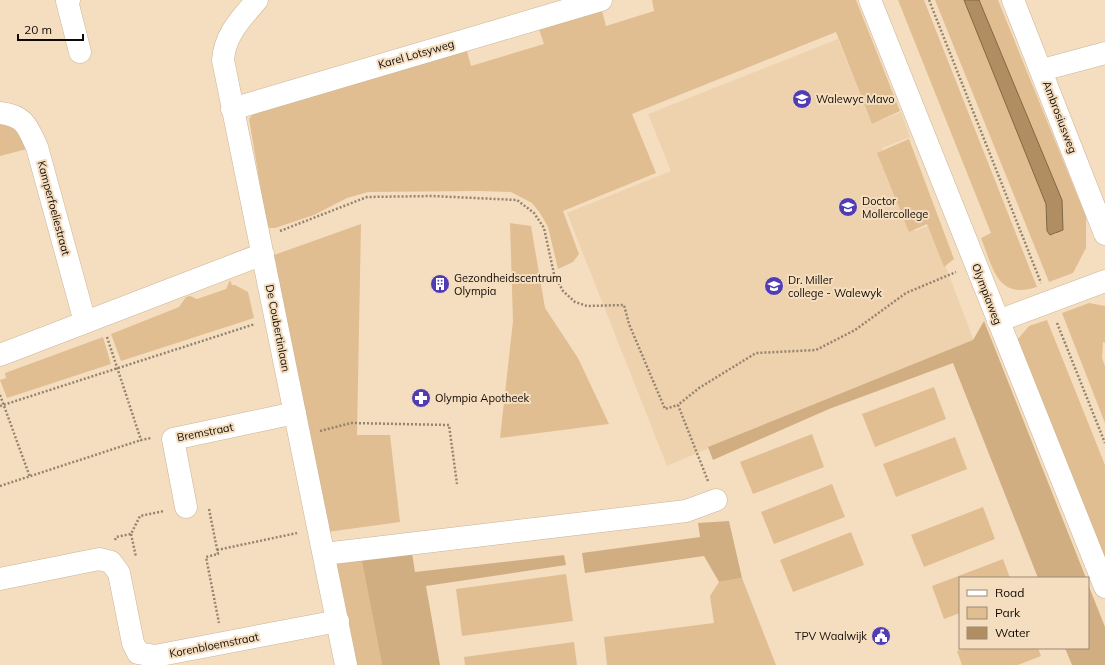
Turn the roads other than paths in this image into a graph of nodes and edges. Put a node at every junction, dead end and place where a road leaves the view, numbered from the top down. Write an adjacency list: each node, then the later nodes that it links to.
1 (69, 0): 6 (street)
2 (601, 0): 9 (street, Karel Lotsyweg)
3 (870, 0): 15 (street, Olympiaweg)
4 (1013, 0): 8 (street, Ambrosiusweg)
5 (249, 3): 9 (street, De Coubertinlaan)
6 (80, 52)
7 (1105, 53): 8 (street)
8 (1042, 70): 11 (street, Ambrosiusweg)
9 (232, 109): 12 (street, De Coubertinlaan)
10 (0, 113): 14 (street, Kamperfoeliestraat)
11 (1105, 234)
12 (263, 254): 14 (street); 17 (street, De Coubertinlaan)
13 (1105, 281): 15 (street)
14 (93, 319): 16 (street)
15 (998, 321): 22 (street, Olympiaweg)
16 (0, 355)
17 (295, 413): 19 (street, Bremstraat); 20 (street, De Coubertinlaan)
18 (716, 500): 20 (street)
19 (186, 507)
20 (324, 554): 23 (street, De Coubertinlaan)
21 (0, 578): 23 (street, Korenbloemstraat)
22 (1105, 587)
23 (338, 621): 24 (street, De Coubertinlaan)
24 (346, 665)

